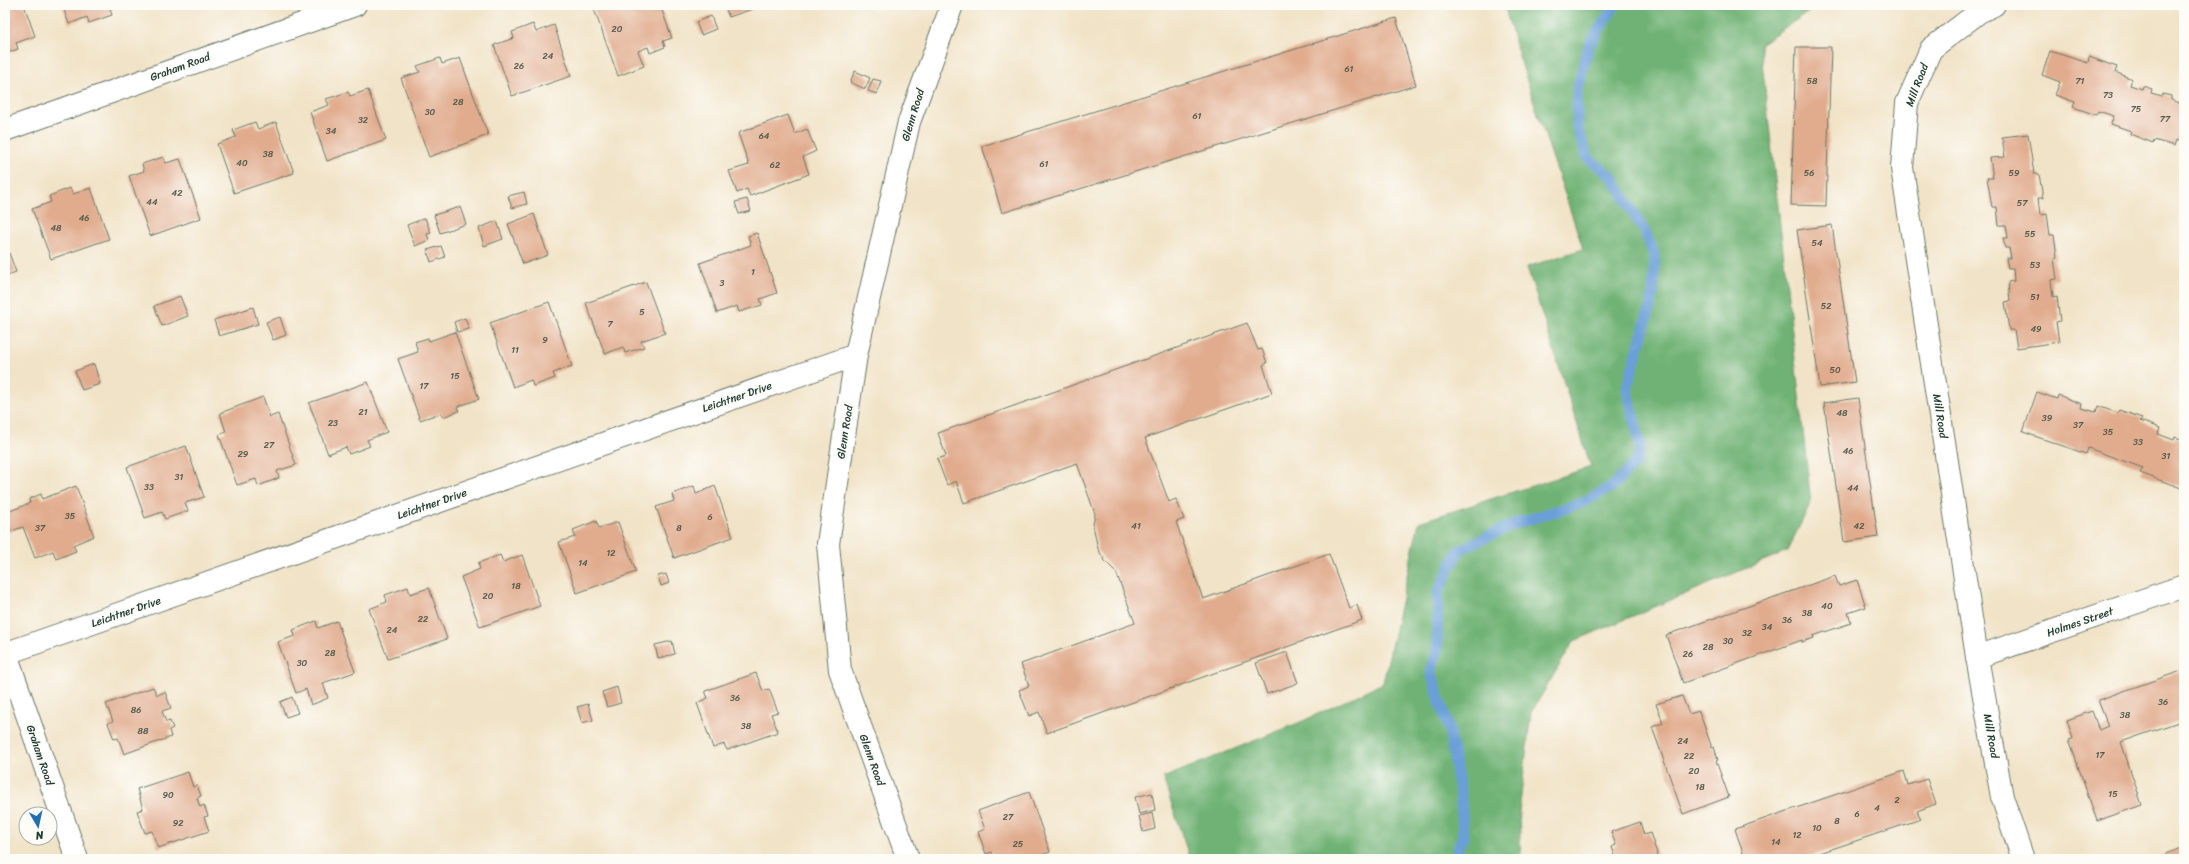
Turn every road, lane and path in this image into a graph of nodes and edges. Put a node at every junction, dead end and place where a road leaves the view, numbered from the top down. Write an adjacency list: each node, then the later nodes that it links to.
1 (355, 5): 4 (street, Graham Road)
2 (952, 5): 5 (street, Glenn Road)
3 (1994, 5): 8 (street, Mill Road)
4 (5, 130)
5 (856, 355): 7 (street, Leichtner Drive); 10 (street, Glenn Road)
6 (2184, 586): 8 (street, Holmes Street)
7 (6, 652): 9 (street, Graham Road)
8 (1977, 657): 11 (street, Mill Road)
9 (77, 859)
10 (908, 859)
11 (2023, 859)

